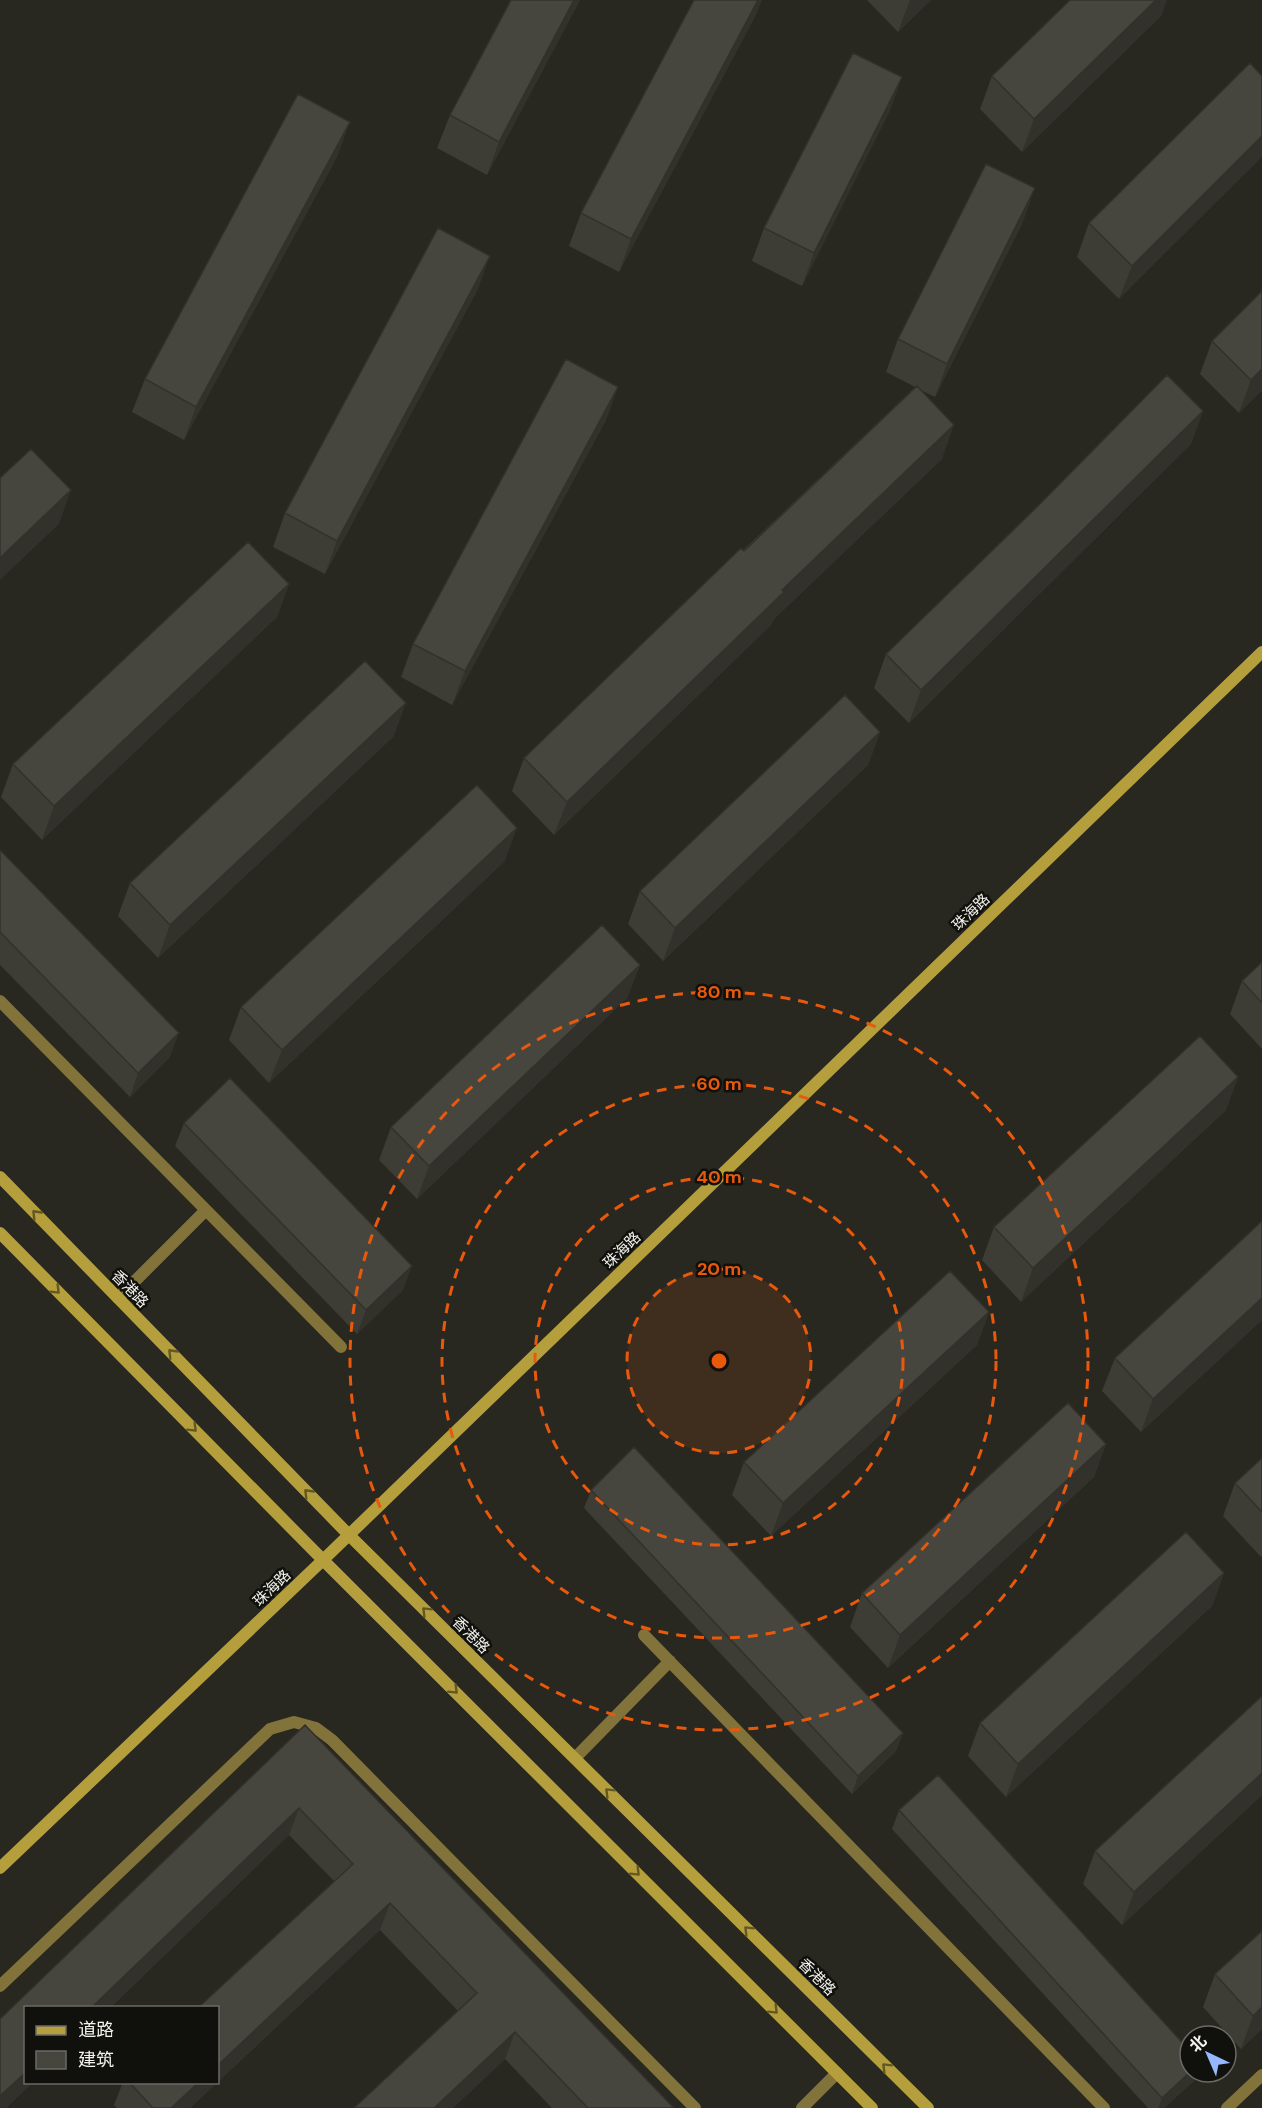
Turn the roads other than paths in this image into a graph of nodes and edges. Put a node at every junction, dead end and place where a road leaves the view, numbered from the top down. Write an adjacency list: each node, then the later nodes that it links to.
1 (1262, 652): 8 (main road, 珠海路)
2 (0, 1001): 4 (lane)
3 (0, 1177): 6 (main road, 香港路, one-way to 3)
4 (206, 1209): 6 (lane); 7 (lane)
5 (0, 1233): 9 (main road, one-way to 9)
6 (118, 1298): 8 (main road, 香港路, one-way to 6)
7 (341, 1347)
8 (349, 1535): 9 (main road, 珠海路); 12 (main road, 香港路, one-way to 8)
9 (323, 1560): 13 (main road, 珠海路); 15 (main road, one-way to 15)
10 (644, 1635): 11 (lane)
11 (670, 1661): 12 (lane); 21 (lane)
12 (574, 1758): 20 (main road, 香港路, one-way to 12)
13 (0, 1868)
14 (0, 1986): 17 (lane)
15 (837, 2073): 18 (lane); 19 (main road)
16 (1262, 2075): 22 (lane)
17 (695, 2108)
18 (802, 2108)
19 (872, 2108)
20 (928, 2108)
21 (1104, 2108)
22 (1227, 2108)

